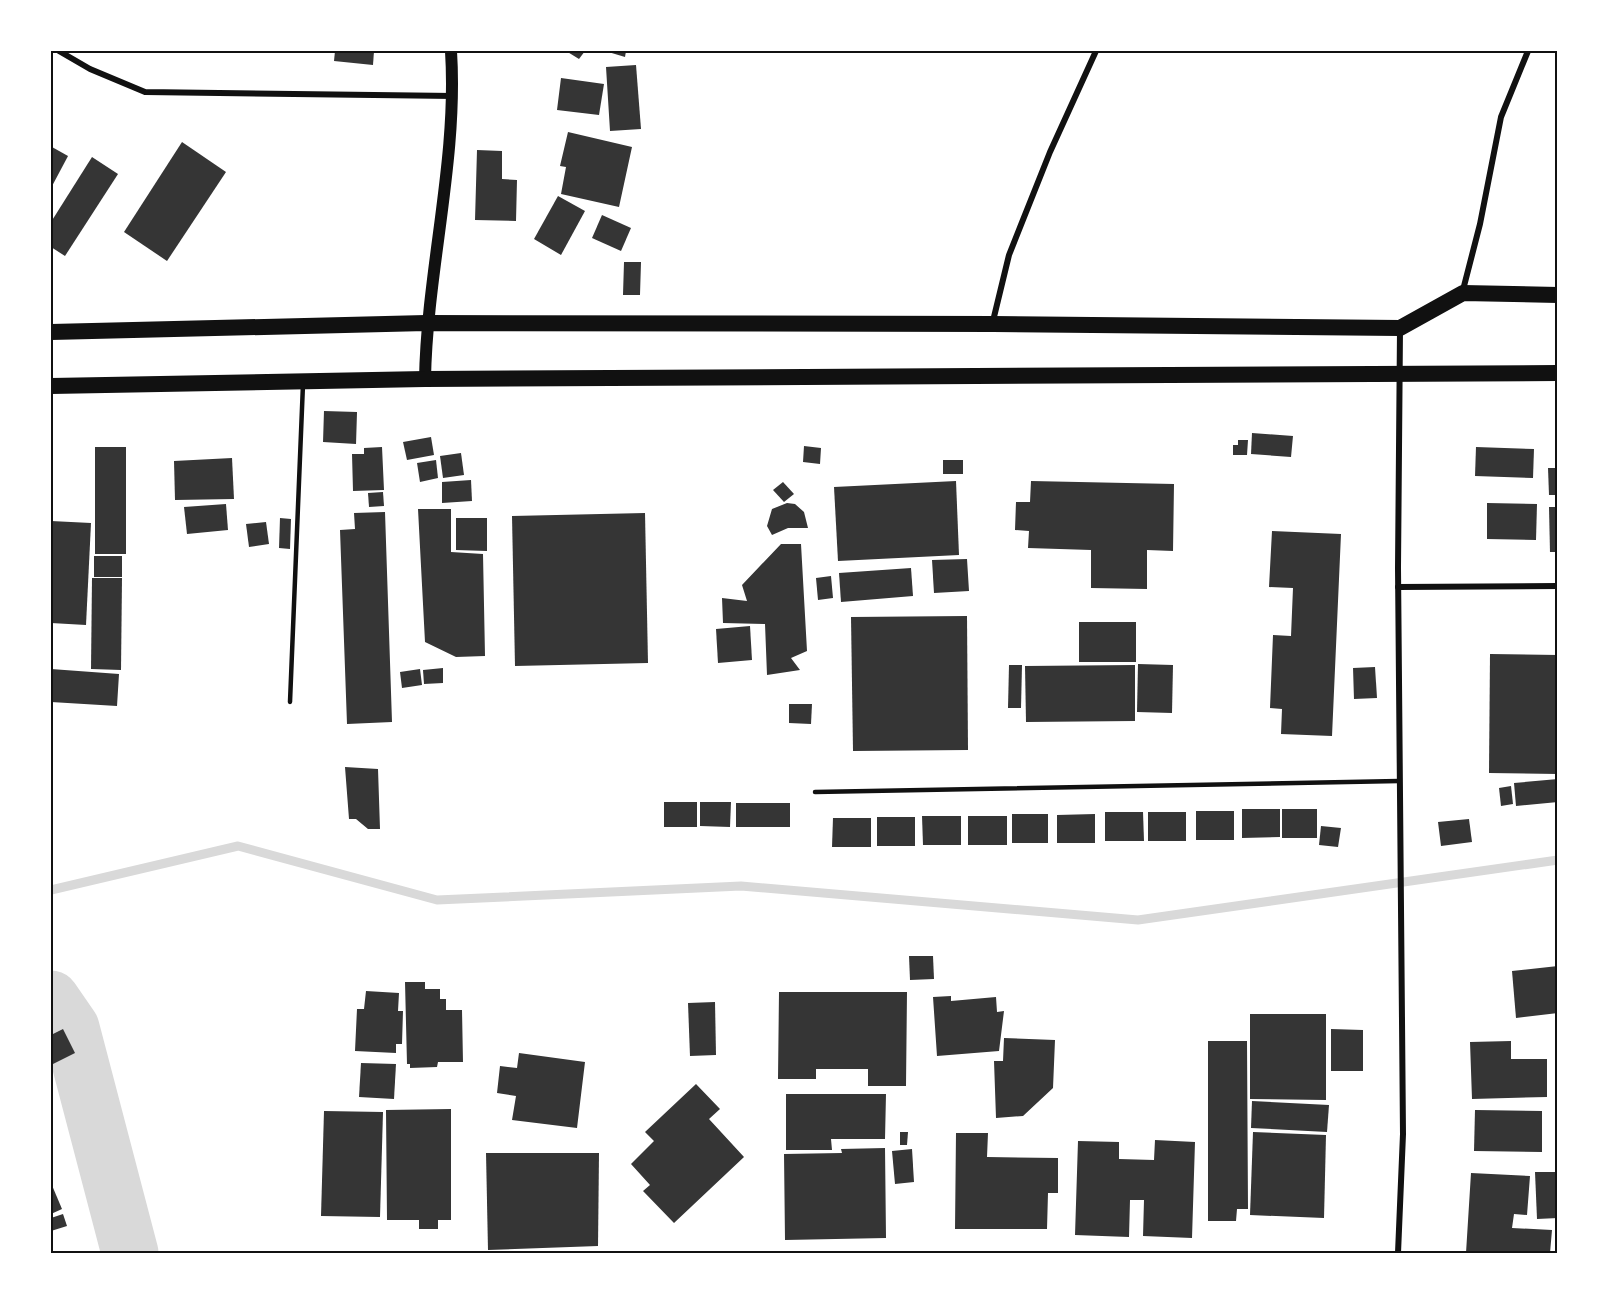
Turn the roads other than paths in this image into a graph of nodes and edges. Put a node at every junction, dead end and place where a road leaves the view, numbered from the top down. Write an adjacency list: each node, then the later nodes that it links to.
1 (59, 51): 5 (street)
2 (451, 51): 5 (main road)
3 (1096, 51): 9 (street)
4 (1528, 51): 6 (street)
5 (454, 96): 8 (main road)
6 (1463, 293): 7 (highway); 10 (highway)
7 (1558, 295)
8 (426, 323): 9 (highway); 11 (highway); 14 (main road)
9 (993, 324): 10 (highway)
10 (1400, 328): 13 (street)
11 (51, 332)
12 (1558, 373): 13 (highway)
13 (1400, 374): 14 (highway); 18 (street)
14 (425, 379): 15 (highway)
15 (303, 381): 16 (highway); 19 (lane)
16 (51, 386)
17 (1558, 586): 18 (street)
18 (1398, 587): 20 (street)
19 (290, 702)
20 (1399, 781): 21 (lane); 22 (street)
21 (815, 792)
22 (1398, 1253)

